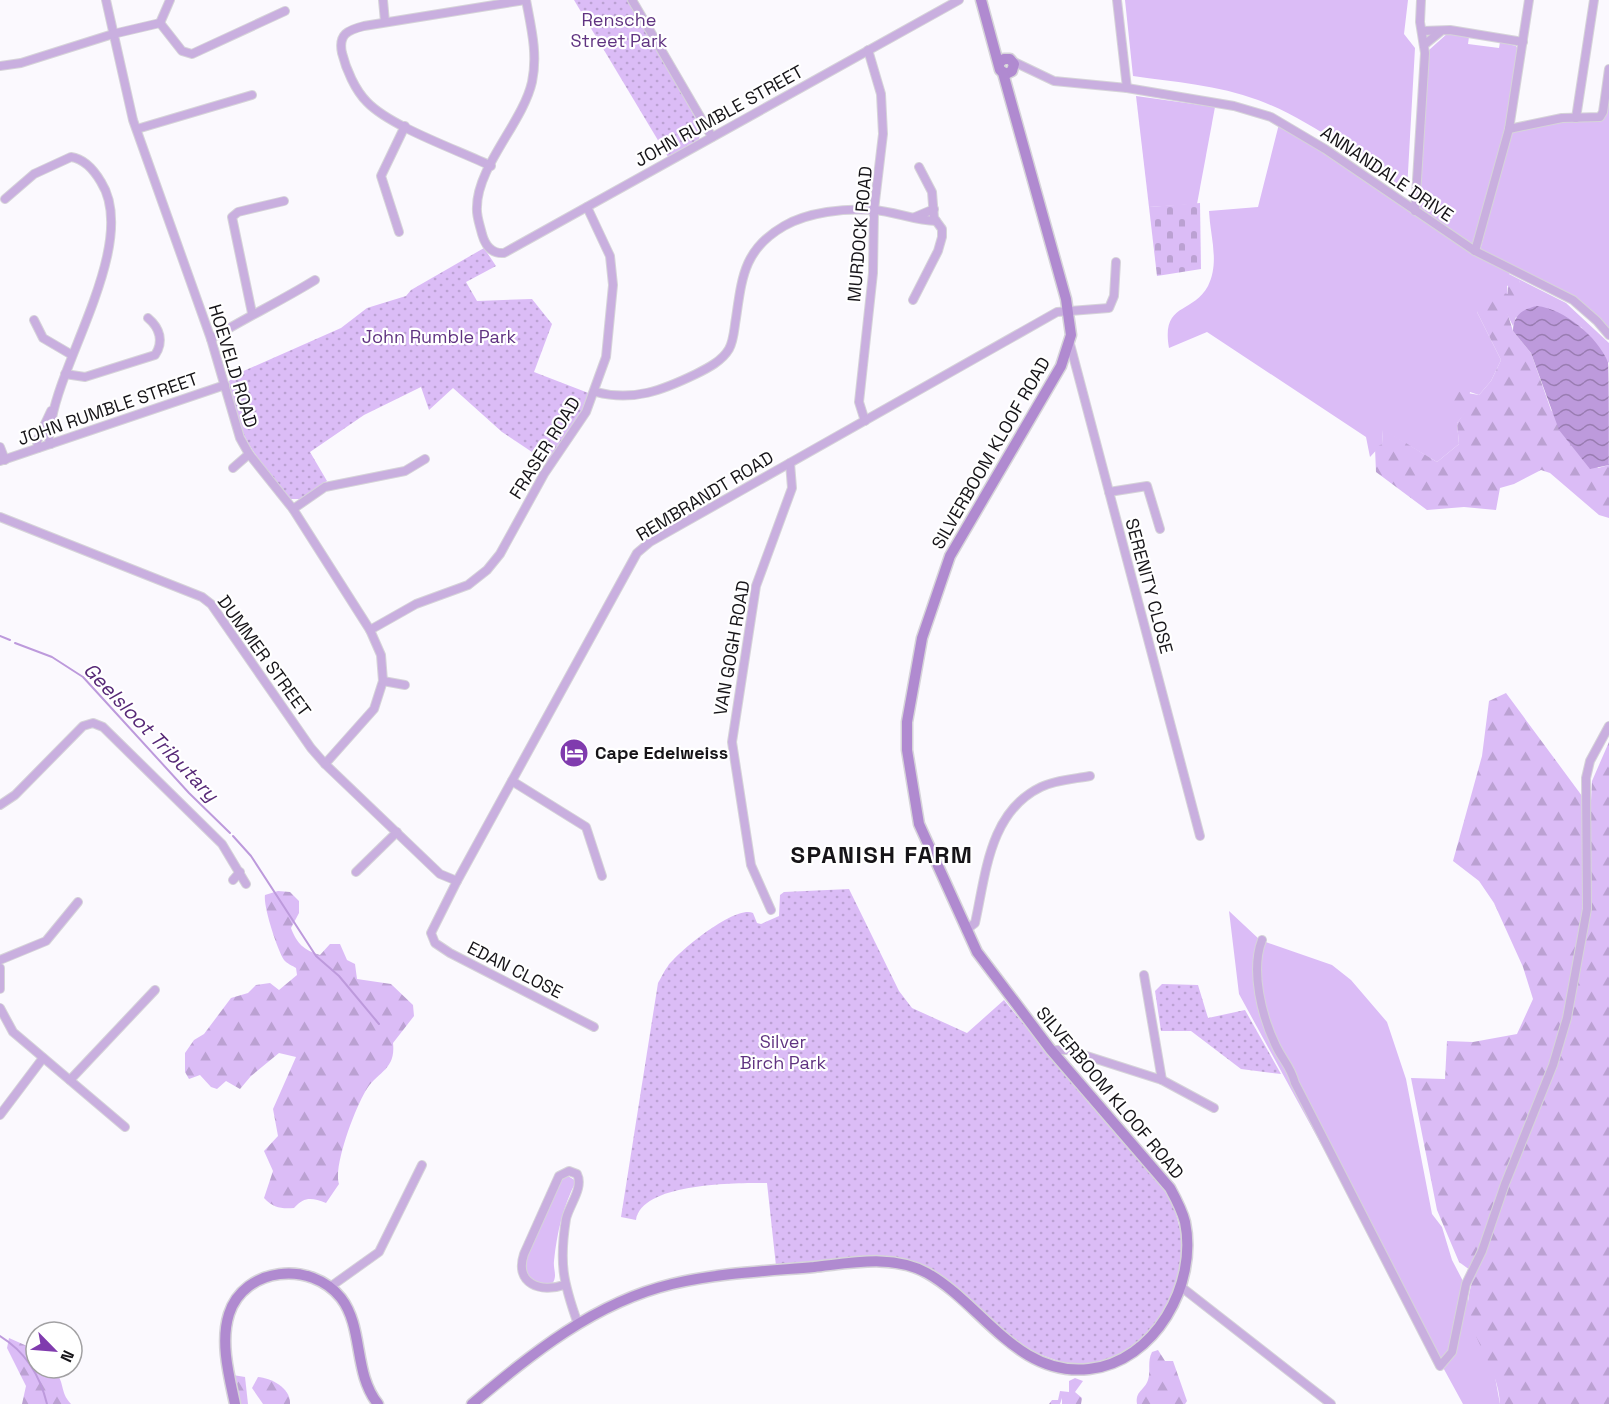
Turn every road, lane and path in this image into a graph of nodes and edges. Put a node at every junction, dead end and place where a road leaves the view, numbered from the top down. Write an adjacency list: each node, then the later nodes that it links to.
1 (106, 0): 17 (street, HOEVELD ROAD)
2 (170, 0): 14 (street)
3 (383, 0): 13 (street)
4 (526, 0): 13 (street); 31 (street)
5 (632, 0): 30 (street)
6 (959, 0): 20 (street, JOHN RUMBLE STREET)
7 (981, 0): 22 (street)
8 (1117, 0): 24 (street)
9 (1421, 0): 15 (street)
10 (1529, 0): 18 (street)
11 (1594, 0): 26 (street)
12 (285, 11): 14 (street)
13 (386, 22): 27 (street)
14 (160, 23): 17 (street)
15 (1422, 31): 16 (street); 19 (street)
16 (1440, 32): 18 (street); 19 (street)
17 (113, 34): 21 (street); 28 (street, HOEVELD ROAD)
18 (1523, 42): 29 (street)
19 (1424, 45): 38 (street)
20 (868, 50): 30 (street, JOHN RUMBLE STREET); 37 (street, MURDOCK ROAD)
21 (0, 66)
22 (1008, 66): 24 (street, ANNANDALE DRIVE); 46 (street, SILVERBOOM KLOOF ROAD)
23 (1609, 69): 26 (street)
24 (1127, 88): 38 (street, ANNANDALE DRIVE)
25 (252, 95): 28 (street)
26 (1576, 118): 29 (street)
27 (405, 126): 31 (street); 41 (street)
28 (136, 129): 51 (street, HOEVELD ROAD)
29 (1509, 129): 42 (street)
30 (712, 137): 35 (street, JOHN RUMBLE STREET)
31 (491, 166): 35 (street, JOHN RUMBLE STREET)
32 (919, 167): 36 (street)
33 (5, 199): 53 (street)
34 (284, 201): 47 (street)
35 (586, 207): 56 (street, FRASER ROAD)
36 (934, 209): 39 (street); 40 (street)
37 (874, 210): 39 (street); 56 (street); 58 (street, MURDOCK ROAD)
38 (1415, 211): 42 (street, ANNANDALE DRIVE)
39 (915, 218): 40 (street)
40 (936, 221): 45 (street)
41 (399, 232)
42 (1475, 252): 50 (street, ANNANDALE DRIVE)
43 (1116, 262): 46 (street, REMBRANDT ROAD)
44 (315, 280): 47 (street)
45 (913, 300)
46 (1069, 311): 52 (street, SILVERBOOM KLOOF ROAD); 58 (street, REMBRANDT ROAD)
47 (252, 313): 51 (street)
48 (148, 318): 54 (street)
49 (34, 320): 53 (street)
50 (1609, 335)
51 (211, 339): 55 (street, HOEVELD ROAD)
52 (1070, 344): 67 (street, SERENITY CLOSE); 90 (street, SILVERBOOM KLOOF ROAD)
53 (72, 355): 54 (street)
54 (65, 374): 57 (street)
55 (225, 385): 59 (street, JOHN RUMBLE STREET); 62 (street, HOEVELD ROAD)
56 (596, 392): 71 (street, FRASER ROAD)
57 (53, 407): 59 (street); 61 (street)
58 (865, 421): 65 (street, REMBRANDT ROAD)
59 (51, 444): 61 (street, JOHN RUMBLE STREET)
60 (0, 447): 64 (street)
61 (38, 448): 64 (street, JOHN RUMBLE STREET)
62 (249, 454): 66 (street); 68 (street, HOEVELD ROAD)
63 (425, 459): 68 (street)
64 (2, 460)
65 (790, 463): 77 (street, REMBRANDT ROAD); 88 (street, VAN GOGH ROAD)
66 (233, 468)
67 (1109, 492): 70 (street); 80 (street, SERENITY CLOSE)
68 (293, 509): 71 (street, HOEVELD ROAD)
69 (0, 517): 75 (street, DUMMER STREET)
70 (1160, 529)
71 (370, 630): 72 (street, HOEVELD ROAD)
72 (383, 681): 73 (street); 75 (street, HOEVELD ROAD)
73 (405, 685)
74 (1609, 726): 91 (street)
75 (325, 764): 79 (street, DUMMER STREET)
76 (1090, 776): 90 (street)
77 (512, 781): 83 (street); 85 (street, REMBRANDT ROAD)
78 (0, 805): 81 (street)
79 (397, 832): 82 (street); 85 (street, DUMMER STREET)
80 (1200, 836)
81 (240, 872): 84 (street); 86 (street)
82 (356, 872)
83 (602, 876)
84 (233, 880)
85 (457, 881): 89 (street, REMBRANDT ROAD)
86 (246, 884)
87 (78, 902): 92 (street)
88 (771, 910)
89 (432, 930): 98 (street, EDAN CLOSE)
90 (966, 930): 99 (street, SILVERBOOM KLOOF ROAD)
91 (1262, 940)
92 (0, 960)
93 (0, 968): 95 (street)
94 (1144, 975): 102 (street)
95 (0, 989)
96 (156, 990): 101 (street)
97 (0, 1008): 100 (street)
98 (594, 1027)
99 (1052, 1050): 102 (street); 108 (street, SILVERBOOM KLOOF ROAD)
100 (43, 1058): 101 (street); 104 (street)
101 (70, 1080): 105 (street)
102 (1162, 1080): 103 (street)
103 (1214, 1108)
104 (0, 1115)
105 (125, 1127)
106 (422, 1165): 109 (street)
107 (564, 1285): 107 (street); 110 (street)
108 (1180, 1286): 110 (street, SILVERBOOM KLOOF ROAD); 114 (street)
109 (330, 1287): 111 (street); 112 (street)
110 (578, 1324): 113 (street, SILVERBOOM KLOOF ROAD)
111 (235, 1404)
112 (378, 1404)
113 (472, 1404)
114 (1331, 1404)

